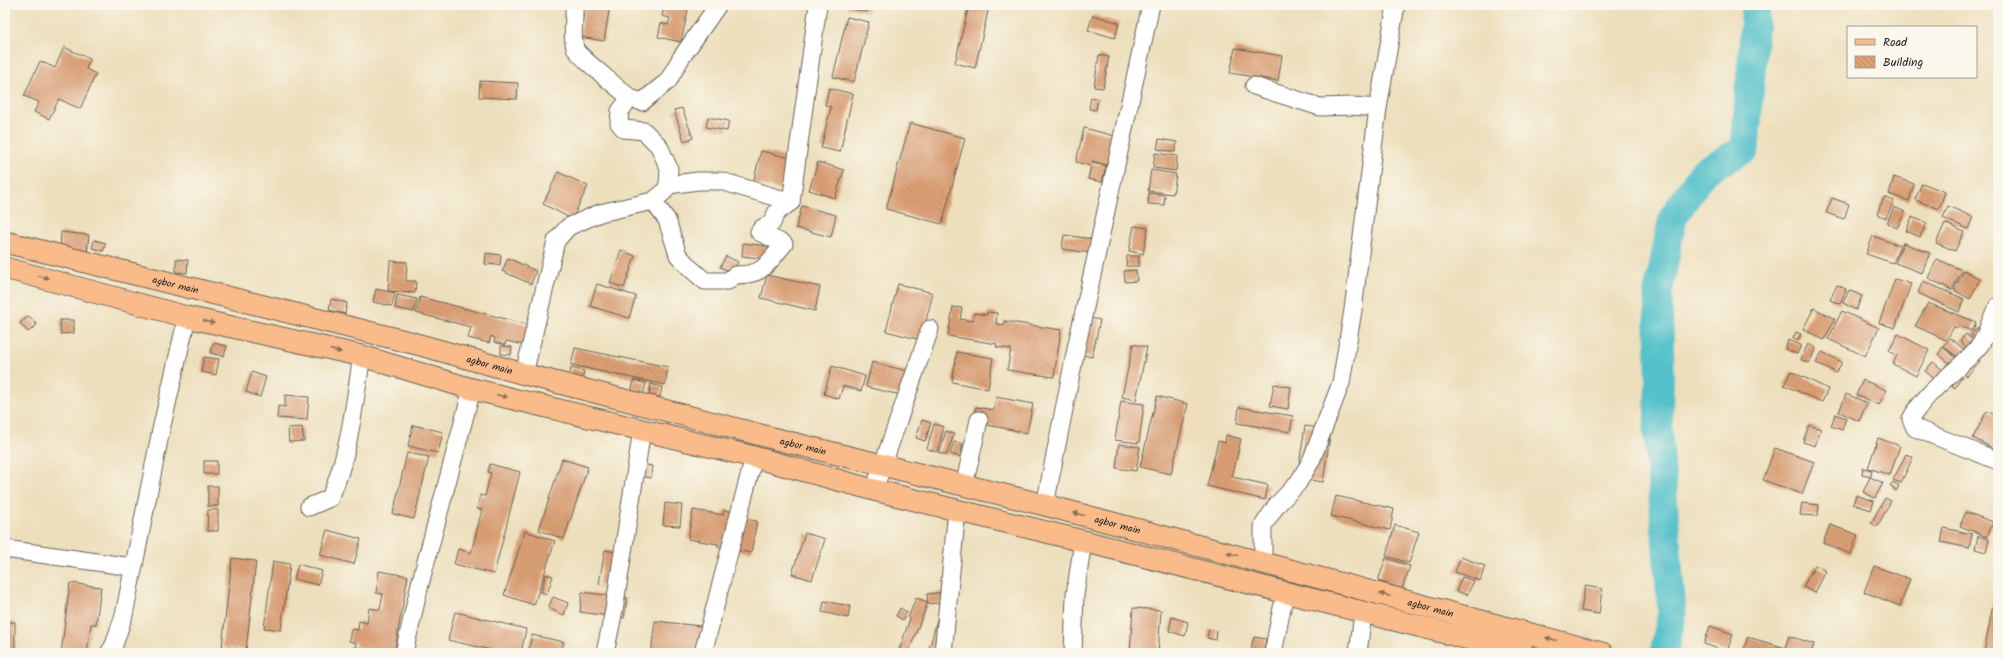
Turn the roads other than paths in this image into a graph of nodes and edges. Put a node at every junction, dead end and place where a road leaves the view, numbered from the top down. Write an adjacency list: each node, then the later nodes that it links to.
1 (574, 5): 7 (street)
2 (718, 5): 7 (street)
3 (818, 5): 11 (street)
4 (1151, 5): 27 (street)
5 (1396, 5): 8 (street)
6 (1254, 86): 8 (street)
7 (630, 98): 9 (street)
8 (1378, 108): 32 (street)
9 (668, 185): 10 (street); 11 (street)
10 (653, 201): 11 (street); 18 (street)
11 (790, 202)
12 (5, 242): 18 (main road, agbor main)
13 (5, 268): 15 (main road, one-way to 15)
14 (1998, 306): 23 (street)
15 (186, 317): 17 (main road, one-way to 17); 33 (street)
16 (930, 329): 24 (street)
17 (362, 356): 19 (main road); 28 (street)
18 (524, 374): 24 (main road, agbor main)
19 (472, 389): 21 (main road, one-way to 21); 37 (street)
20 (979, 420): 25 (street)
21 (642, 430): 22 (main road); 38 (street)
22 (754, 457): 26 (main road); 39 (street)
23 (1998, 461)
24 (882, 466): 25 (main road, agbor main); 26 (street)
25 (964, 486): 27 (main road, agbor main)
26 (874, 490): 29 (main road)
27 (1045, 505): 32 (main road, agbor main, one-way to 27)
28 (309, 507)
29 (957, 510): 30 (main road); 40 (street)
30 (1083, 541): 34 (main road); 41 (street)
31 (5, 549): 33 (street)
32 (1263, 562): 45 (main road, agbor main, one-way to 32)
33 (132, 567): 36 (street)
34 (1285, 593): 35 (main road); 42 (street)
35 (1363, 613): 43 (street); 44 (main road)
36 (112, 650)
37 (404, 653)
38 (605, 653)
39 (703, 653)
40 (943, 653)
41 (1073, 653)
42 (1273, 653)
43 (1358, 653)
44 (1524, 653)
45 (1602, 653)

